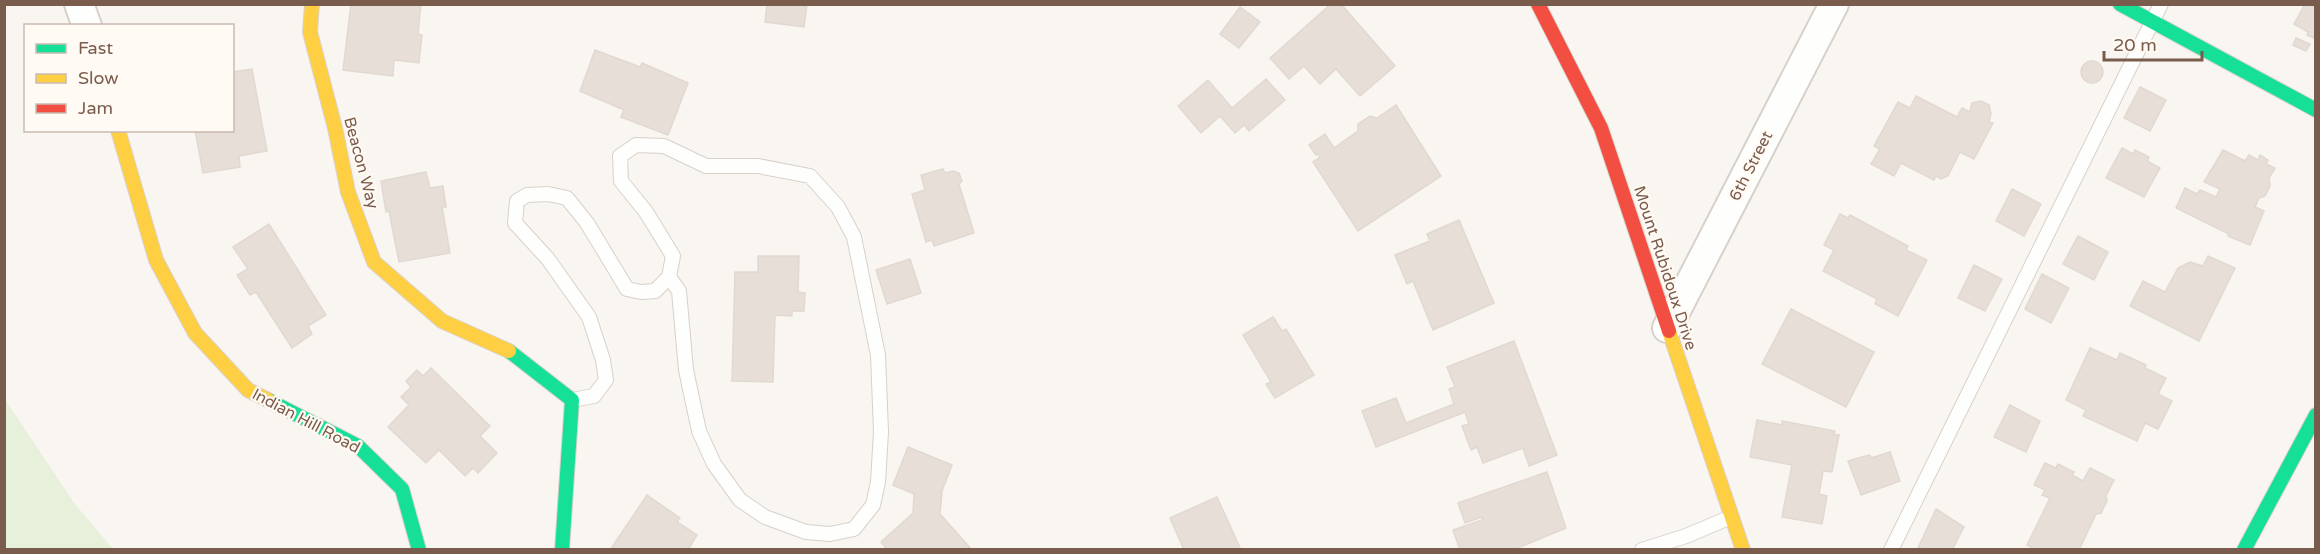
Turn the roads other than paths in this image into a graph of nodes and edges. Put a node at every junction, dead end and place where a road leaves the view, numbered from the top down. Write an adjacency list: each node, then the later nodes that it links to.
1 (79, 4): 8 (street)
2 (312, 4): 13 (street, Beacon Way)
3 (1538, 4): 12 (street, Mount Rubidoux Drive)
4 (1834, 4): 12 (street, 6th Street)
5 (2120, 4): 7 (street)
6 (2161, 4): 7 (lane)
7 (2152, 22): 9 (street); 20 (lane)
8 (86, 24)
9 (2316, 110)
10 (119, 132): 16 (street, Indian Hill Road)
11 (669, 277): 11 (lane); 13 (lane)
12 (1667, 328): 15 (street, Mount Rubidoux Drive)
13 (572, 400): 17 (street)
14 (2316, 415): 21 (street)
15 (1731, 517): 18 (lane); 19 (street, Mount Rubidoux Drive)
16 (419, 549)
17 (562, 549)
18 (1642, 549)
19 (1743, 549)
20 (1891, 549)
21 (2244, 549)

